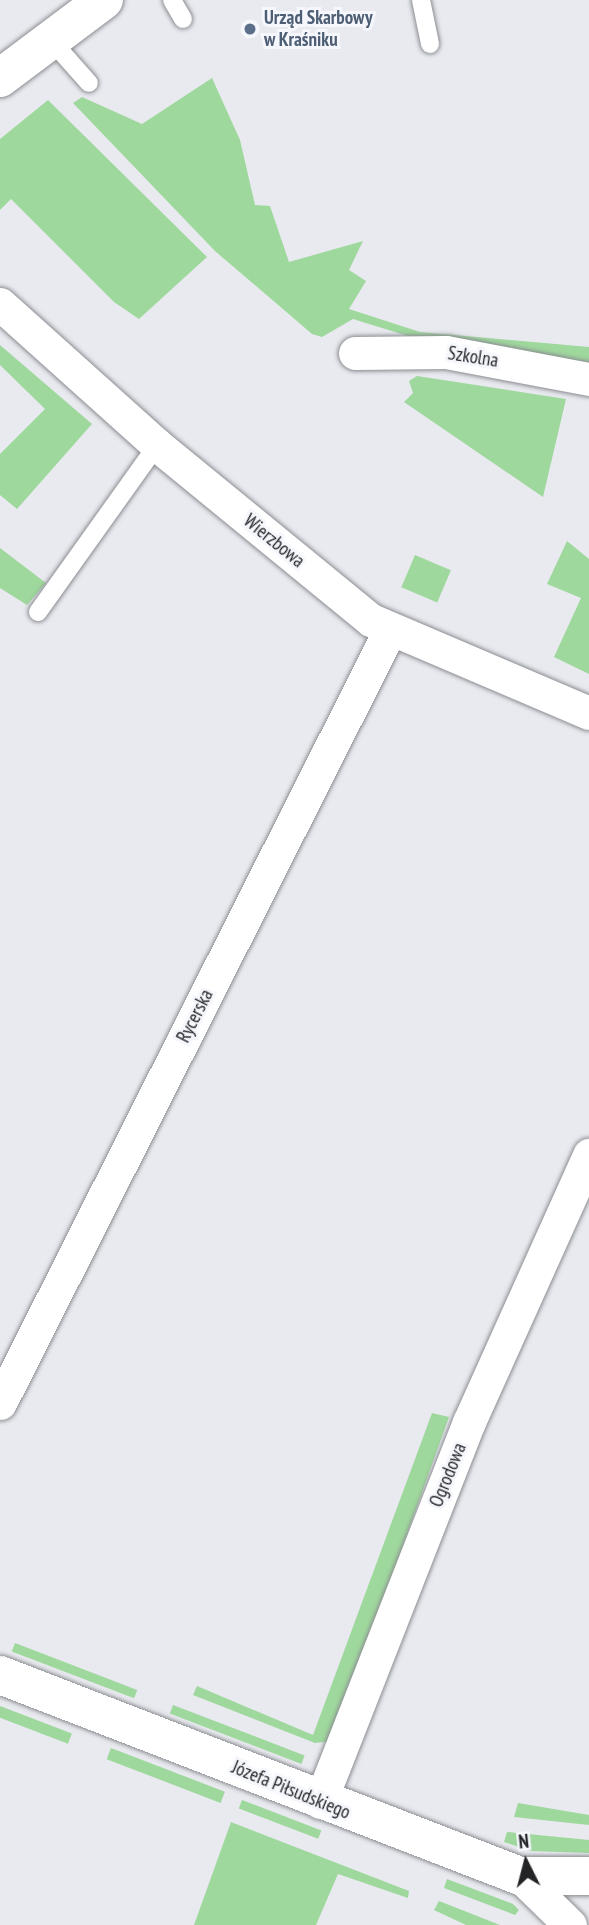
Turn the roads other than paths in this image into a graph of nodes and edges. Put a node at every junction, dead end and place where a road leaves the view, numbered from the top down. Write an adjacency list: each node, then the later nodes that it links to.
1 (104, 0): 5 (street)
2 (172, 0): 4 (lane)
3 (421, 0): 6 (lane)
4 (183, 19)
5 (49, 38): 7 (street); 8 (lane)
6 (430, 44)
7 (0, 78)
8 (89, 83)
9 (0, 304): 12 (street, Wierzbowa)
10 (355, 353): 11 (street, Szkolna)
11 (589, 379)
12 (157, 445): 13 (lane); 14 (street, Wierzbowa)
13 (38, 612)
14 (390, 630): 15 (street, Wierzbowa); 17 (street, Rycerska)
15 (589, 713)
16 (589, 1155): 19 (street, Ogrodowa)
17 (0, 1403)
18 (0, 1675): 19 (street, Józefa Piłsudskiego)
19 (320, 1802): 20 (street, Józefa Piłsudskiego)
20 (520, 1876): 21 (street, Józefa Piłsudskiego); 22 (street)
21 (589, 1876)
22 (570, 1925)

